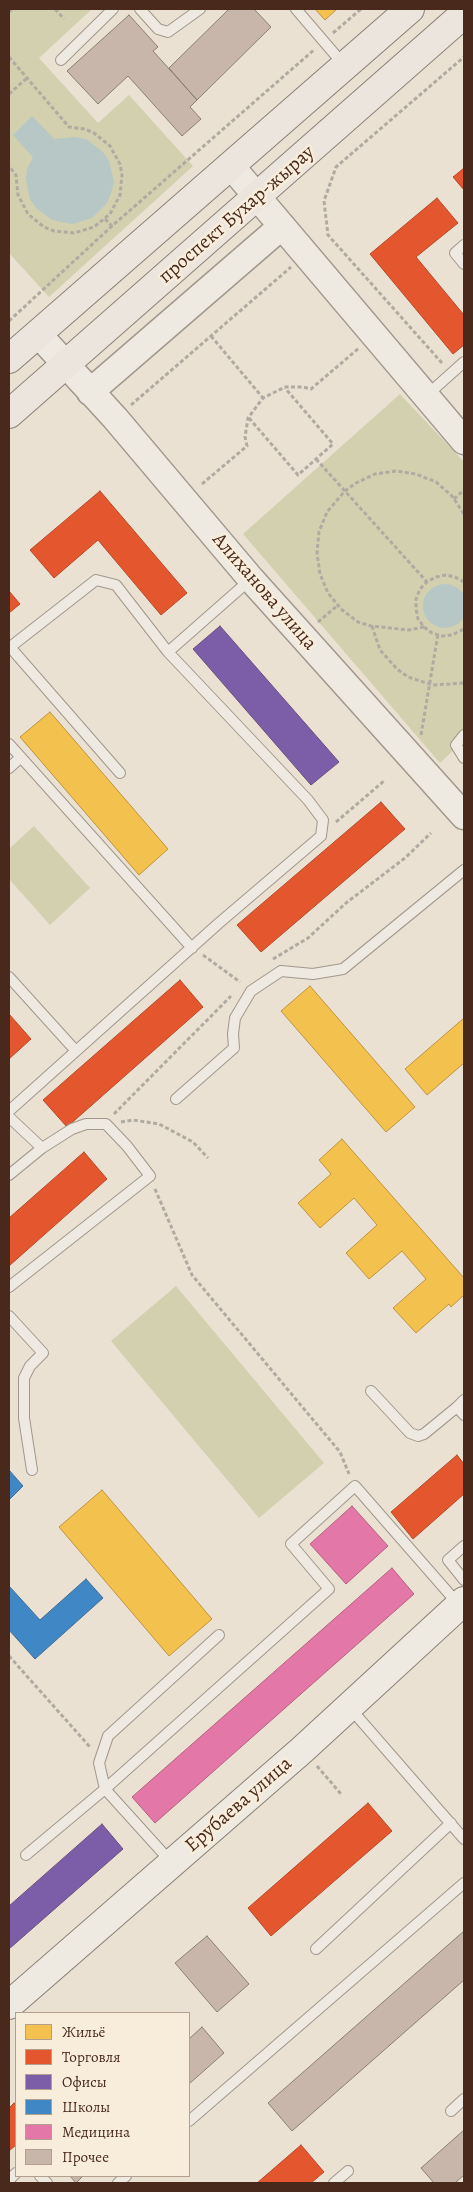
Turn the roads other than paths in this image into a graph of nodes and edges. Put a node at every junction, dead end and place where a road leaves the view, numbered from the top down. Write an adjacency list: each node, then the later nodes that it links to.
1 (113, 9): 7 (lane)
2 (140, 9): 3 (lane)
3 (200, 9)
4 (296, 9): 8 (lane)
5 (410, 9): 8 (main road, проспект Бухар-жырау)
6 (464, 14): 10 (main road, проспект Бухар-жырау)
7 (61, 60)
8 (345, 66): 9 (main road, проспект Бухар-жырау)
9 (231, 166): 10 (street); 14 (main road, проспект Бухар-жырау)
10 (257, 197): 11 (street); 17 (main road, проспект Бухар-жырау)
11 (282, 226): 18 (street); 19 (street)
12 (464, 245): 13 (lane)
13 (464, 264)
14 (38, 334): 15 (main road, проспект Бухар-жырау); 17 (street, Алиханова улица)
15 (9, 359)
16 (464, 362): 19 (lane)
17 (67, 365): 18 (street, Алиханова улица); 20 (main road, проспект Бухар-жырау)
18 (90, 392): 22 (street, Алиханова улица)
19 (425, 396): 21 (street)
20 (9, 414)
21 (464, 441)
22 (251, 579): 24 (lane); 31 (street, Алиханова улица)
23 (9, 647): 24 (lane); 30 (lane)
24 (168, 652): 33 (lane)
25 (464, 735): 28 (lane)
26 (9, 744): 27 (lane)
27 (20, 758): 29 (lane); 33 (lane)
28 (464, 758)
29 (9, 768)
30 (120, 773)
31 (464, 816)
32 (464, 870): 36 (lane)
33 (192, 948): 35 (lane)
34 (9, 977): 35 (lane)
35 (75, 1050): 37 (lane)
36 (176, 1098)
37 (9, 1111)
38 (9, 1117): 39 (lane)
39 (42, 1148): 40 (lane); 41 (lane)
40 (9, 1175)
41 (9, 1287)
42 (9, 1316): 46 (lane)
43 (371, 1391): 44 (lane)
44 (461, 1404): 45 (lane)
45 (464, 1415)
46 (32, 1470)
47 (464, 1546): 48 (lane)
48 (463, 1596): 50 (main road, Ерубаева улица); 51 (lane)
49 (218, 1635): 51 (lane)
50 (350, 1707): 52 (lane); 55 (main road, Ерубаева улица)
51 (105, 1789): 54 (lane); 55 (lane)
52 (451, 1824): 53 (lane); 57 (lane)
53 (464, 1839)
54 (26, 1856)
55 (172, 1863): 58 (main road, Ерубаева улица)
56 (464, 1883): 61 (lane)
57 (316, 1949)
58 (9, 2005)
59 (464, 2099): 60 (lane)
60 (451, 2111)
61 (190, 2121)
62 (348, 2171): 63 (lane)
63 (334, 2183)

